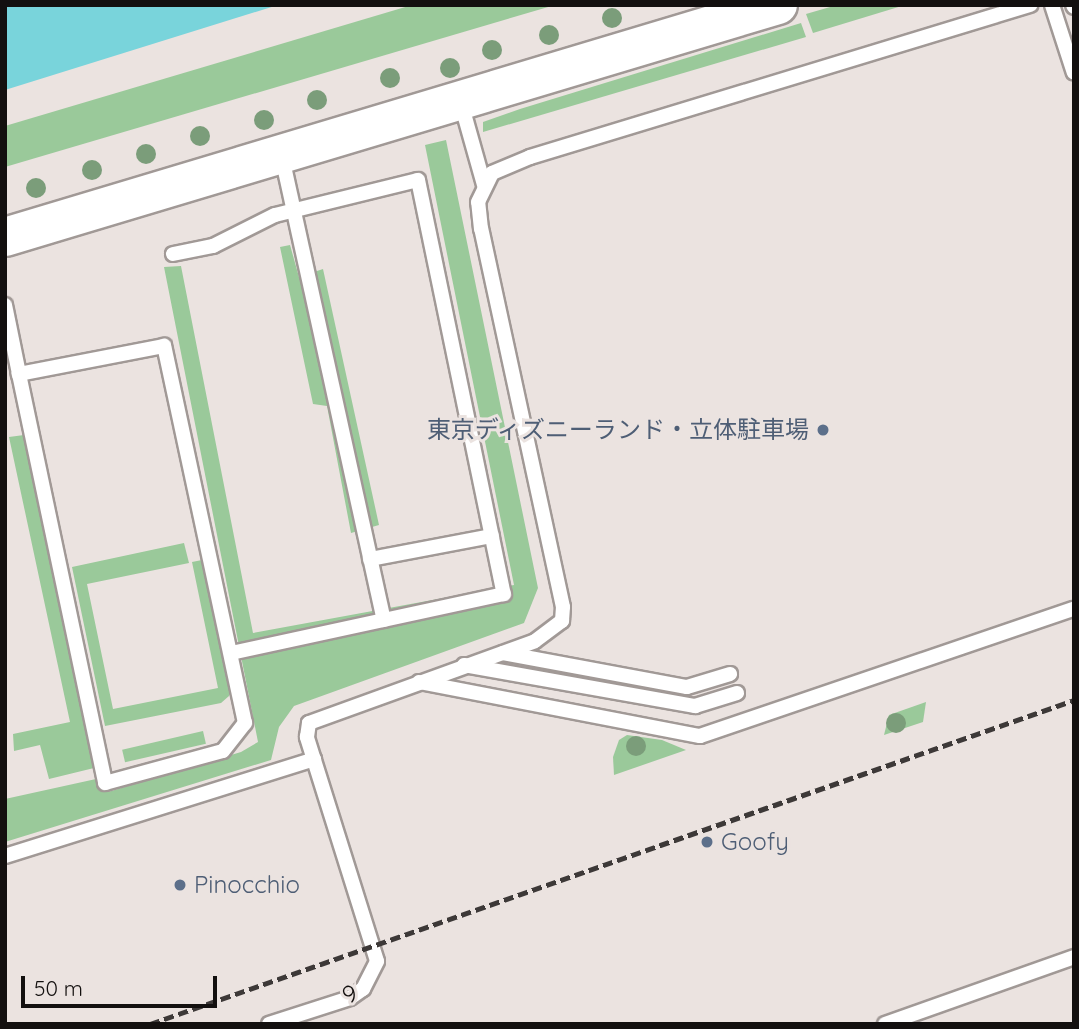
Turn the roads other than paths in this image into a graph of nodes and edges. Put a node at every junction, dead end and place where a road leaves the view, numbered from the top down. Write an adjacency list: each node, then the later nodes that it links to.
1 (691, 5): 9 (street)
2 (778, 5): 6 (street)
3 (1030, 5): 8 (lane)
4 (1052, 5): 5 (lane)
5 (1074, 73)
6 (461, 103): 7 (street); 8 (lane)
7 (282, 156): 10 (lane); 11 (street)
8 (484, 185): 19 (lane)
9 (5, 211)
10 (292, 211): 12 (lane); 15 (lane); 16 (lane)
11 (5, 237)
12 (173, 254)
13 (6, 314): 14 (lane)
14 (19, 374): 20 (lane); 20 (lane)
15 (492, 536): 16 (lane); 18 (lane)
16 (370, 559): 18 (lane)
17 (1074, 609): 23 (lane)
18 (384, 620): 20 (lane)
19 (499, 652): 21 (lane); 22 (lane)
20 (232, 653)
21 (463, 665): 23 (lane); 24 (lane)
22 (730, 674)
23 (418, 681): 25 (lane)
24 (737, 693)
25 (314, 760): 26 (lane); 28 (lane, 9)
26 (5, 856)
27 (1074, 957): 30 (lane)
28 (272, 1023): 29 (lane)
29 (295, 1024)
30 (885, 1024)

